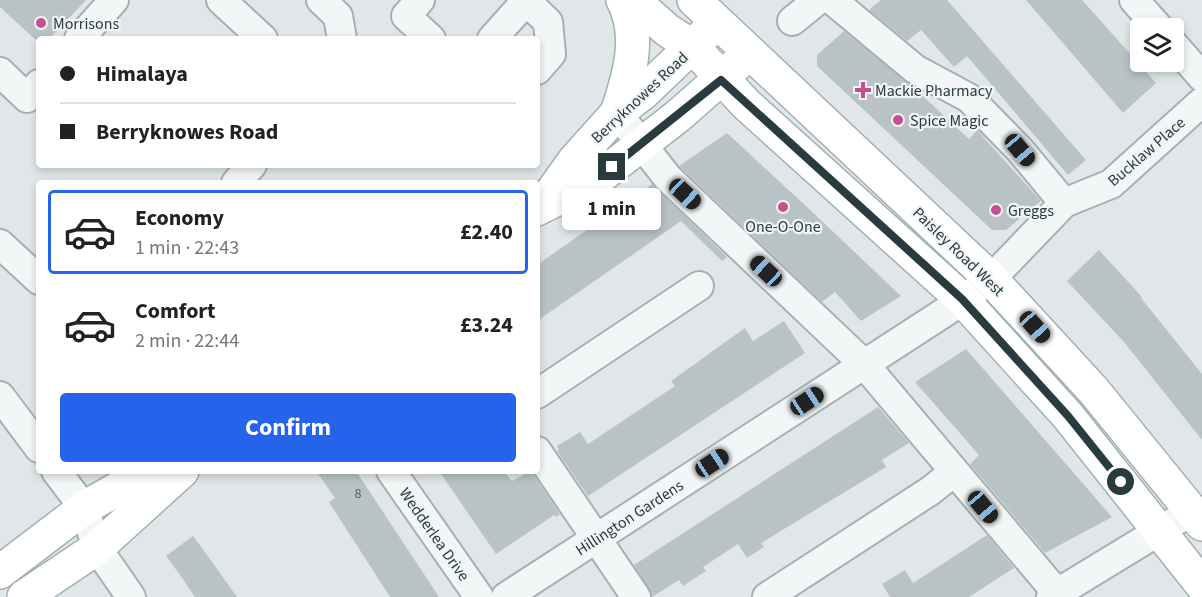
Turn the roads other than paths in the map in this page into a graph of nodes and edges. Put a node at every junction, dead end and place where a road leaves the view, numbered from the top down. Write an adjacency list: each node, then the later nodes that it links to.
1 (114, 0): 15 (street)
2 (221, 0): 16 (street)
3 (321, 0): 17 (street)
4 (420, 0): 18 (street)
5 (623, 0): 30 (main road)
6 (633, 0): 20 (main road, Paisley Road West)
7 (662, 0): 20 (main road)
8 (818, 0): 14 (street)
9 (832, 0): 34 (street)
10 (1134, 0): 13 (street)
11 (526, 1): 19 (street); 23 (street)
12 (705, 10): 20 (main road, Berryknowes Road); 21 (main road, Paisley Road West)
13 (1150, 18)
14 (792, 21)
15 (82, 36)
16 (260, 36)
17 (341, 36)
18 (428, 36)
19 (495, 36)
20 (693, 46): 26 (main road, Paisley Road West); 29 (main road); 30 (main road, Berryknowes Road)
21 (750, 52): 26 (main road, Berryknowes Road); 38 (main road, Paisley Road West)
22 (1184, 57): 25 (street)
23 (540, 67)
24 (0, 72): 27 (street)
25 (1202, 77)
26 (721, 80): 29 (main road, Berryknowes Road); 40 (main road, Paisley Road West)
27 (36, 88)
28 (1202, 102): 34 (street, Bucklaw Place)
29 (689, 106): 31 (main road, Berryknowes Road)
30 (617, 113): 31 (street); 35 (main road, Berryknowes Road)
31 (642, 144): 35 (main road, Berryknowes Road); 41 (street)
32 (249, 168): 33 (street)
33 (239, 180)
34 (1074, 199): 38 (street, Bucklaw Place)
35 (540, 207)
36 (0, 244): 37 (street)
37 (36, 277)
38 (991, 279): 40 (street, Bucklaw Place); 52 (main road, Paisley Road West)
39 (699, 286): 42 (street)
40 (962, 299): 41 (street, Hillington Gardens); 53 (main road, Paisley Road West)
41 (864, 363): 46 (street); 54 (street, Hillington Gardens)
42 (540, 392)
43 (0, 396): 44 (street)
44 (36, 444)
45 (540, 455): 54 (street)
46 (954, 472): 59 (street); 64 (street)
47 (58, 474): 51 (street)
48 (144, 474): 51 (main road)
49 (179, 474): 55 (main road)
50 (393, 474): 61 (street, Wedderlea Drive)
51 (84, 508): 55 (street); 56 (main road)
52 (1197, 518): 53 (street)
53 (1161, 531): 57 (main road, Paisley Road West); 59 (street)
54 (598, 537): 62 (street, Hillington Gardens); 63 (street)
55 (97, 548): 58 (main road); 60 (street)
56 (8, 566): 58 (street)
57 (1202, 585)
58 (33, 594)
59 (1054, 595)
60 (131, 597)
61 (478, 597)
62 (506, 597)
63 (636, 597)
64 (767, 597)

